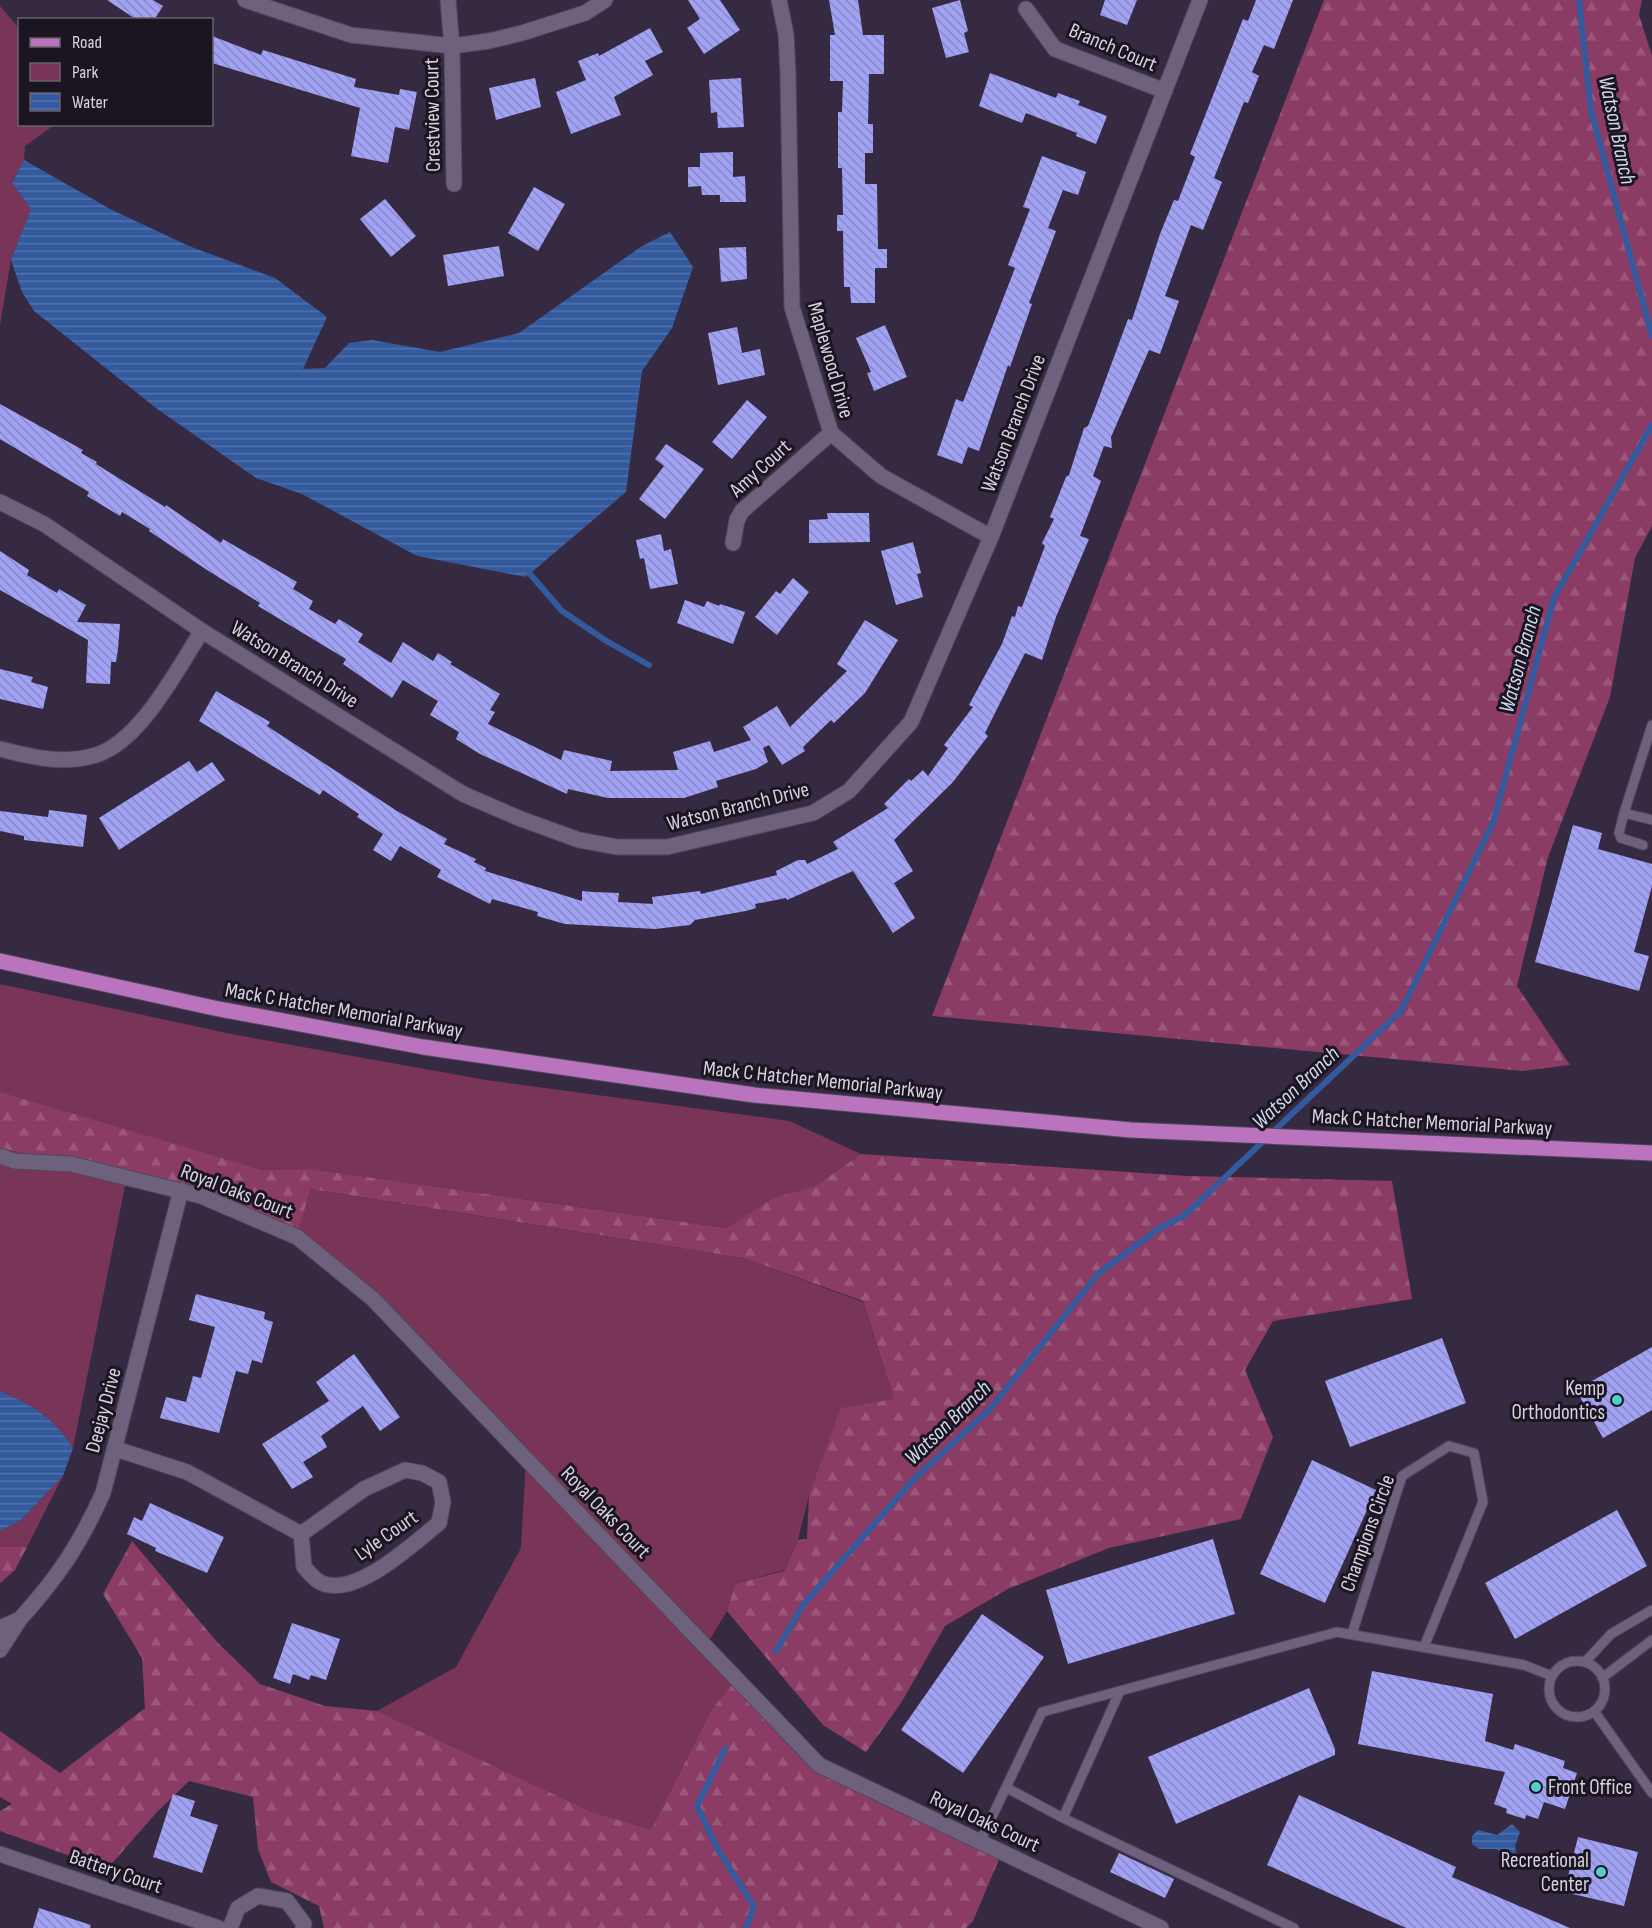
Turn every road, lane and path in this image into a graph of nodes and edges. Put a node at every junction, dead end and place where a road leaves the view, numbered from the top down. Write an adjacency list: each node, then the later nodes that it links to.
1 (245, 0): 7 (street)
2 (448, 0): 7 (street, Crestview Court)
3 (605, 0): 7 (street)
4 (779, 0): 10 (street, Maplewood Drive)
5 (1200, 0): 8 (street, Watson Branch Drive)
6 (1026, 9): 8 (street, Branch Court)
7 (452, 46): 9 (street, Crestview Court)
8 (1165, 91): 12 (street, Watson Branch Drive)
9 (454, 184)
10 (831, 433): 12 (street, Maplewood Drive); 13 (street, Amy Court)
11 (0, 502): 14 (street, Watson Branch Drive)
12 (991, 537): 14 (street, Watson Branch Drive)
13 (733, 543)
14 (202, 631): 16 (street)
15 (1652, 725): 17 (lane)
16 (0, 749)
17 (1624, 813): 18 (lane); 19 (lane)
18 (1652, 820)
19 (1643, 845)
20 (0, 961): 21 (main road, Mack C Hatcher Memorial Parkway)
21 (1652, 1153)
22 (5, 1161): 23 (street, Royal Oaks Court)
23 (181, 1190): 24 (street, Deejay Drive); 41 (street, Royal Oaks Court)
24 (116, 1449): 25 (street); 27 (street, Deejay Drive)
25 (301, 1534): 25 (street, Lyle Court)
26 (1652, 1610): 33 (lane)
27 (20, 1619): 28 (street, Deejay Drive); 32 (street, Deejay Drive)
28 (0, 1628)
29 (1352, 1634): 31 (lane); 31 (lane, Champions Circle); 36 (lane)
30 (1652, 1640): 35 (lane)
31 (1424, 1647): 34 (lane)
32 (0, 1650)
33 (1585, 1662): 34 (lane); 35 (lane)
34 (1552, 1676): 37 (lane)
35 (1602, 1678): 37 (lane)
36 (1119, 1693): 38 (lane); 40 (lane)
37 (1594, 1711): 39 (lane)
38 (1006, 1788): 40 (lane); 41 (lane)
39 (1652, 1793)
40 (1063, 1818): 47 (lane)
41 (981, 1842): 46 (street, Royal Oaks Court)
42 (0, 1854): 43 (street, Battery Court)
43 (219, 1928)
44 (230, 1928): 45 (street)
45 (303, 1928)
46 (1161, 1928)
47 (1294, 1928)

